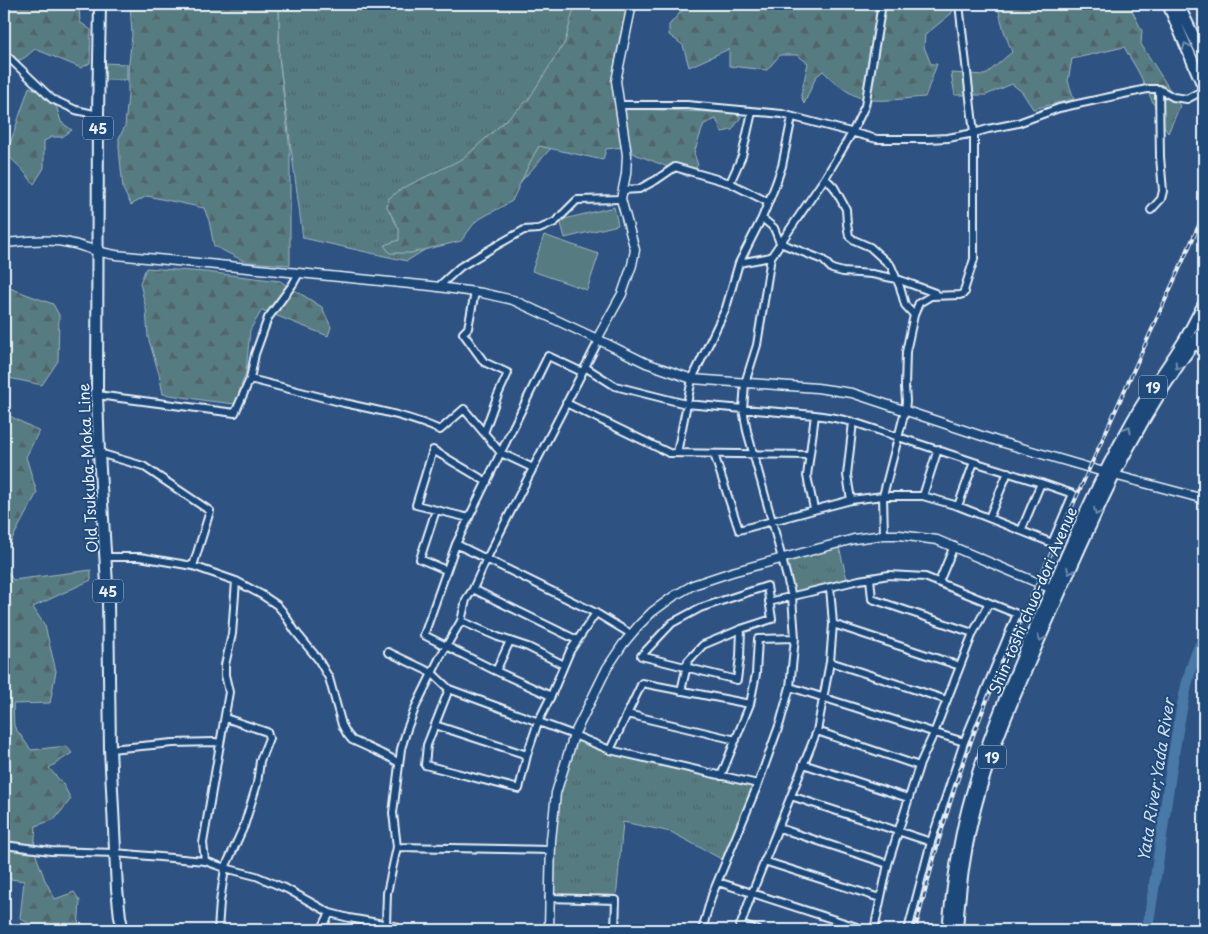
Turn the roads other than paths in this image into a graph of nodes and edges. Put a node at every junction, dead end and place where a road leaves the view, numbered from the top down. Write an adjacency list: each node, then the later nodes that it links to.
1 (100, 4): 13 (main road, Old Tsukuba-Moka Line / 45)
2 (632, 4): 11 (street)
3 (882, 4): 15 (street)
4 (959, 4): 16 (street)
5 (1168, 4): 10 (main road, one-way to 5)
6 (1178, 4): 8 (main road)
7 (4, 53): 13 (street)
8 (1204, 58)
9 (1159, 89): 10 (street); 16 (street); 22 (street)
10 (1204, 89)
11 (620, 105): 12 (street); 19 (street)
12 (752, 112): 14 (street); 18 (street)
13 (98, 115): 26 (main road, Old Tsukuba-Moka Line / 45)
14 (792, 117): 15 (street); 21 (street)
15 (852, 133): 16 (street); 17 (street)
16 (974, 133): 33 (street)
17 (825, 178): 24 (street); 30 (street)
18 (730, 182): 19 (street); 21 (street)
19 (623, 190): 20 (street)
20 (621, 199): 31 (street); 37 (street)
21 (768, 202): 23 (street)
22 (1151, 210)
23 (762, 218): 24 (street); 28 (street)
24 (780, 243): 27 (street); 30 (street)
25 (4, 244): 26 (street)
26 (97, 252): 29 (street); 44 (main road, Old Tsukuba-Moka Line / 45)
27 (771, 257): 28 (street); 43 (street)
28 (739, 263): 42 (street)
29 (299, 273): 31 (street); 41 (street)
30 (897, 279): 33 (street); 35 (street)
31 (438, 287): 32 (street)
32 (475, 292): 37 (street); 51 (street)
33 (938, 296): 35 (street)
34 (1204, 304): 63 (main road, Shin-toshi chuo-dori Avenue / 19, one-way to 34)
35 (914, 315): 48 (street)
36 (1204, 329): 38 (main road, Shin-toshi chuo-dori Avenue / 19)
37 (598, 340): 40 (street); 42 (street)
38 (1193, 344): 39 (street); 63 (main road, Shin-toshi chuo-dori Avenue / 19, one-way to 63)
39 (1203, 351)
40 (583, 370): 45 (street); 46 (street); 55 (street)
41 (250, 379): 44 (street); 51 (street)
42 (692, 379): 43 (street); 46 (street)
43 (745, 383): 47 (street); 48 (street)
44 (97, 395): 54 (main road, Old Tsukuba-Moka Line / 45)
45 (566, 403): 56 (street); 61 (street)
46 (686, 404): 47 (street); 56 (street)
47 (743, 410): 49 (street); 58 (street)
48 (904, 411): 52 (street); 63 (street)
49 (814, 415): 50 (street); 59 (street)
50 (854, 422): 52 (street); 69 (street)
51 (484, 433): 55 (street)
52 (898, 437): 53 (street); 66 (street)
53 (938, 449): 60 (street); 67 (street)
54 (99, 453): 80 (main road, Old Tsukuba-Moka Line / 45); 83 (street)
55 (501, 453): 61 (street); 64 (street)
56 (677, 453): 57 (street)
57 (714, 454): 58 (street); 75 (street)
58 (753, 454): 59 (street); 75 (street)
59 (809, 455): 71 (street)
60 (974, 462): 62 (street); 70 (street)
61 (532, 468): 81 (street)
62 (1008, 472): 65 (street); 74 (street)
63 (1110, 474): 68 (street); 90 (main road, Shin-toshi chuo-dori Avenue / 19)
64 (487, 482): 72 (street); 73 (street)
65 (1041, 483): 76 (street); 76 (street)
66 (884, 496): 67 (street); 69 (street); 77 (street)
67 (923, 496): 70 (street)
68 (1204, 499)
69 (851, 500): 71 (street)
70 (958, 506): 74 (street)
71 (814, 509): 75 (street)
72 (436, 510): 73 (street); 84 (street)
73 (469, 518): 78 (street)
74 (989, 518): 76 (street)
75 (772, 521): 82 (street)
76 (1021, 531)
77 (884, 536): 79 (street); 82 (street)
78 (456, 544): 81 (street); 84 (street)
79 (954, 546): 87 (street); 90 (street)
80 (106, 557): 83 (street); 128 (main road, Old Tsukuba-Moka Line / 45)
81 (487, 558): 89 (street); 94 (street)
82 (782, 558): 91 (street); 99 (street)
83 (193, 566): 86 (street)
84 (446, 570): 103 (street)
85 (870, 578): 87 (street); 88 (street); 98 (street)
86 (236, 581): 119 (street); 131 (street)
87 (939, 582): 93 (street)
88 (830, 587): 91 (street); 96 (street)
89 (473, 589): 95 (street); 101 (street)
90 (1056, 591): 169 (main road, Shin-toshi chuo-dori Avenue / 19); 170 (main road, Shin-toshi chuo-dori Avenue / 19, one-way to 170)
91 (792, 596): 92 (street); 100 (street)
92 (770, 602): 97 (street); 108 (street)
93 (989, 602): 98 (street); 126 (street)
94 (596, 613): 99 (street); 101 (street)
95 (460, 621): 102 (street); 103 (street)
96 (833, 624): 105 (street); 107 (street)
97 (741, 629): 108 (street); 108 (street)
98 (973, 633): 107 (street)
99 (631, 634): 124 (street)
100 (795, 638): 111 (street); 117 (street)
101 (576, 640): 106 (street)
102 (510, 641): 106 (street); 109 (street)
103 (447, 646): 109 (street); 110 (street)
104 (388, 652): 110 (street)
105 (830, 662): 115 (street); 116 (street)
106 (564, 665): 114 (street)
107 (960, 666): 116 (street)
108 (686, 668): 113 (street)
109 (496, 671): 114 (street)
110 (432, 673): 112 (street); 131 (street)
111 (790, 687): 115 (street); 135 (street)
112 (449, 688): 120 (street); 121 (street)
113 (681, 691): 117 (street); 118 (street)
114 (551, 696): 120 (street)
115 (824, 697): 122 (street); 123 (street)
116 (947, 700): 123 (street)
117 (750, 704): 125 (street)
118 (627, 714): 125 (street); 129 (street)
119 (225, 718): 127 (street); 148 (street)
120 (538, 722): 124 (street); 130 (street)
121 (435, 725): 130 (street); 130 (street)
122 (817, 731): 132 (street); 133 (street)
123 (934, 733): 126 (street); 133 (street)
124 (574, 735): 129 (street); 143 (street)
125 (736, 740): 134 (street)
126 (964, 742): 140 (street)
127 (220, 743): 128 (street); 145 (street)
128 (110, 749): 144 (main road, Old Tsukuba-Moka Line / 45)
129 (610, 750): 134 (street)
130 (527, 755)
131 (399, 764): 142 (street)
132 (804, 764): 136 (street); 137 (street)
133 (919, 766): 137 (street)
134 (721, 776): 135 (street)
135 (758, 784): 149 (street)
136 (791, 796): 138 (street); 139 (street)
137 (908, 798): 139 (street)
138 (778, 828): 146 (street); 147 (street)
139 (898, 832): 140 (street); 147 (street)
140 (931, 842): 168 (street)
141 (4, 845): 144 (street)
142 (397, 847): 143 (street); 155 (street)
143 (550, 850): 151 (street)
144 (115, 854): 145 (street); 157 (main road, Old Tsukuba-Moka Line / 45)
145 (205, 861): 148 (street)
146 (764, 861): 150 (street); 152 (street)
147 (888, 864): 152 (street)
148 (225, 868): 153 (street); 158 (street)
149 (718, 882): 150 (street); 163 (street)
150 (752, 892): 154 (street); 156 (street)
151 (550, 898): 161 (street); 162 (street)
152 (880, 898): 167 (street)
153 (330, 913): 155 (street); 159 (street)
154 (840, 922): 165 (street); 166 (street)
155 (386, 924): 160 (street)
156 (740, 927): 164 (street)
157 (123, 930)
158 (218, 930)
159 (321, 930)
160 (396, 930)
161 (548, 930)
162 (615, 930)
163 (702, 930)
164 (758, 930)
165 (838, 930)
166 (866, 930)
167 (874, 930)
168 (908, 930)
169 (948, 930)
170 (957, 930)

